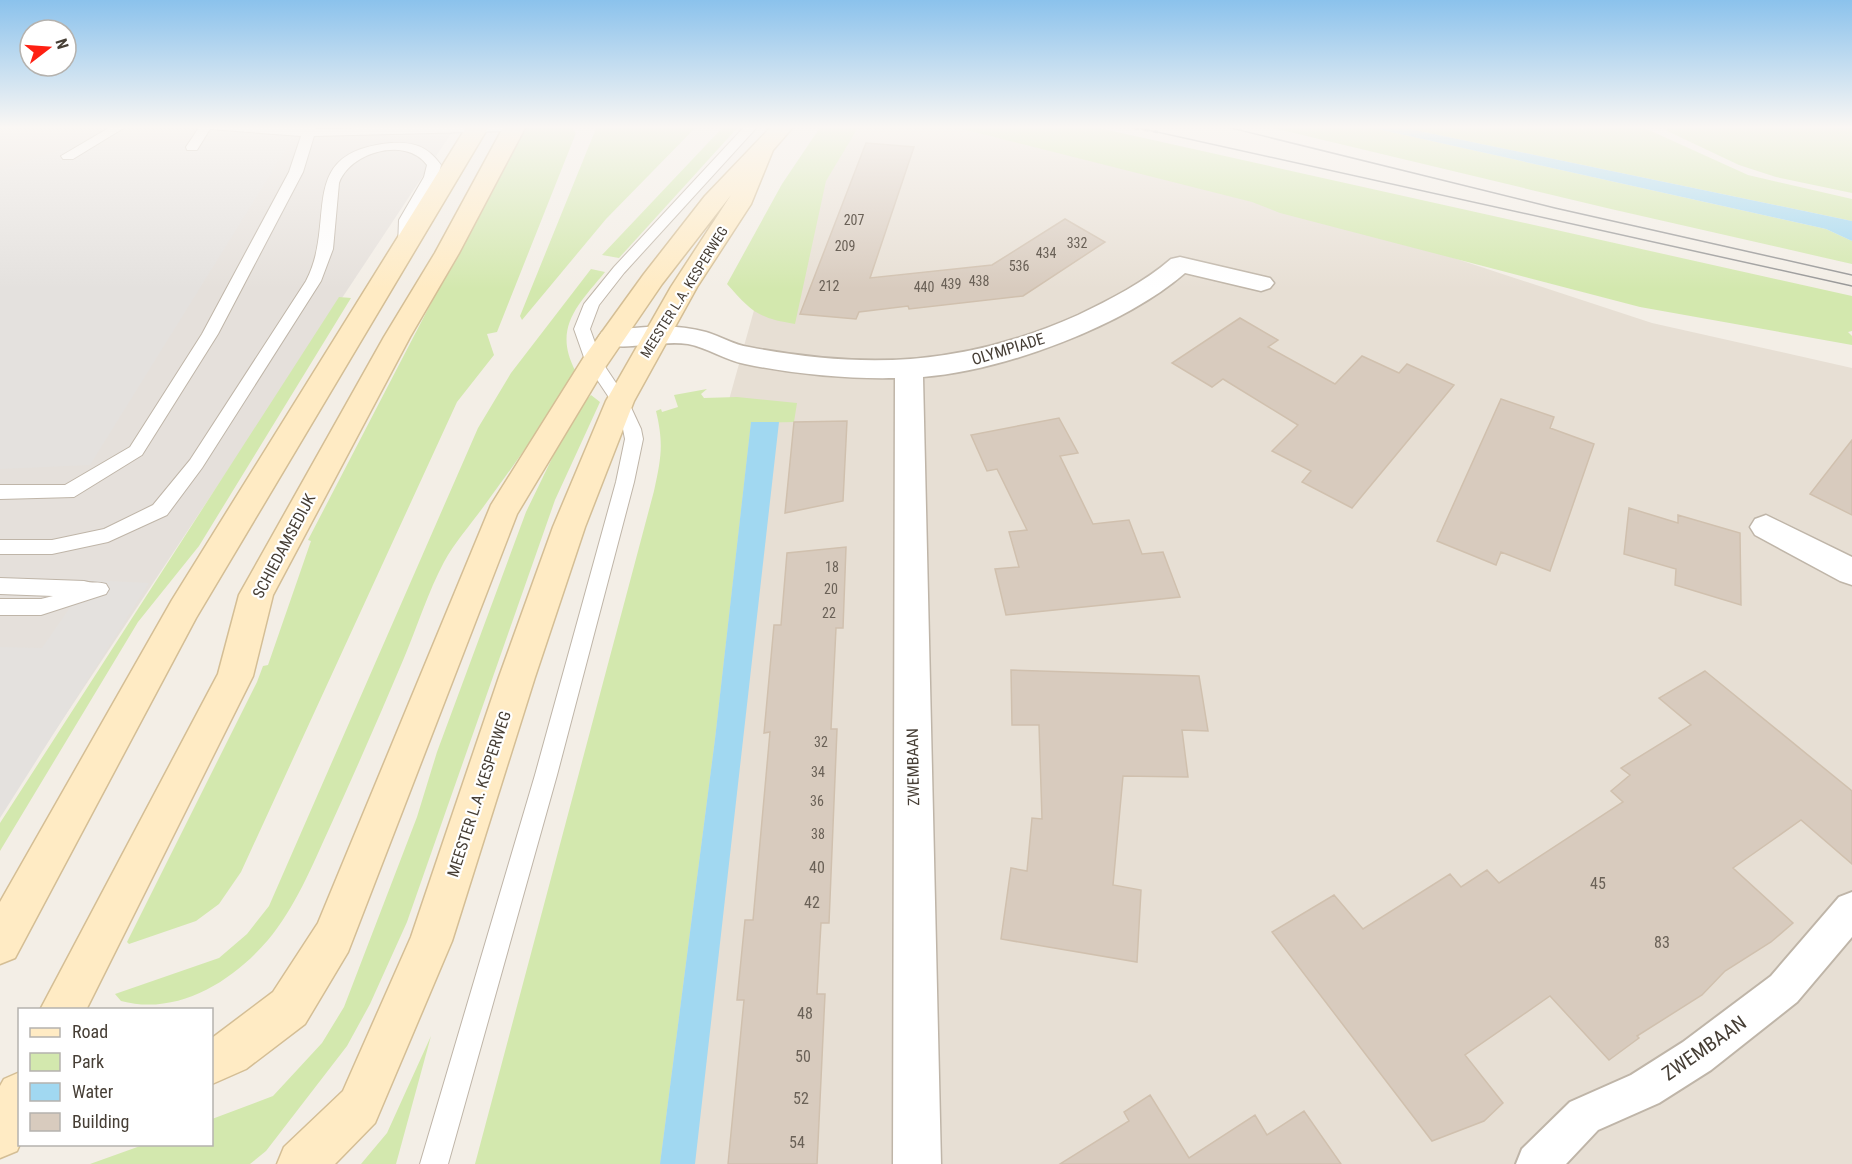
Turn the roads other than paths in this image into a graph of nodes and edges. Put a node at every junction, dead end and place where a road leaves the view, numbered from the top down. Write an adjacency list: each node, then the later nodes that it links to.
1 (291, 180): 15 (lane)
2 (333, 180): 17 (lane)
3 (429, 180): 9 (lane)
4 (455, 180): 9 (main road)
5 (475, 180): 23 (main road, SCHIEDAMSEDIJK)
6 (702, 180): 12 (lane)
7 (733, 180): 12 (main road, MEESTER L.A. KESPERWEG)
8 (749, 180): 11 (main road, MEESTER L.A. KESPERWEG)
9 (405, 247): 22 (main road)
10 (1261, 283): 13 (street, OLYMPIADE)
11 (652, 343): 12 (street, OLYMPIADE); 13 (street, OLYMPIADE); 14 (main road, MEESTER L.A. KESPERWEG)
12 (603, 351): 14 (lane); 24 (main road, MEESTER L.A. KESPERWEG)
13 (909, 369): 30 (street, ZWEMBAAN)
14 (620, 401): 28 (main road, MEESTER L.A. KESPERWEG); 29 (lane)
15 (0, 492)
16 (1766, 527): 18 (street)
17 (0, 547)
18 (1852, 572)
19 (0, 586): 20 (lane)
20 (0, 607)
21 (1852, 909): 31 (street, ZWEMBAAN)
22 (0, 943)
23 (63, 1008)
24 (213, 1060)
25 (18, 1099): 27 (main road)
26 (18, 1130): 27 (main road)
27 (0, 1135)
28 (301, 1164)
29 (434, 1164)
30 (917, 1164)
31 (1538, 1164)

